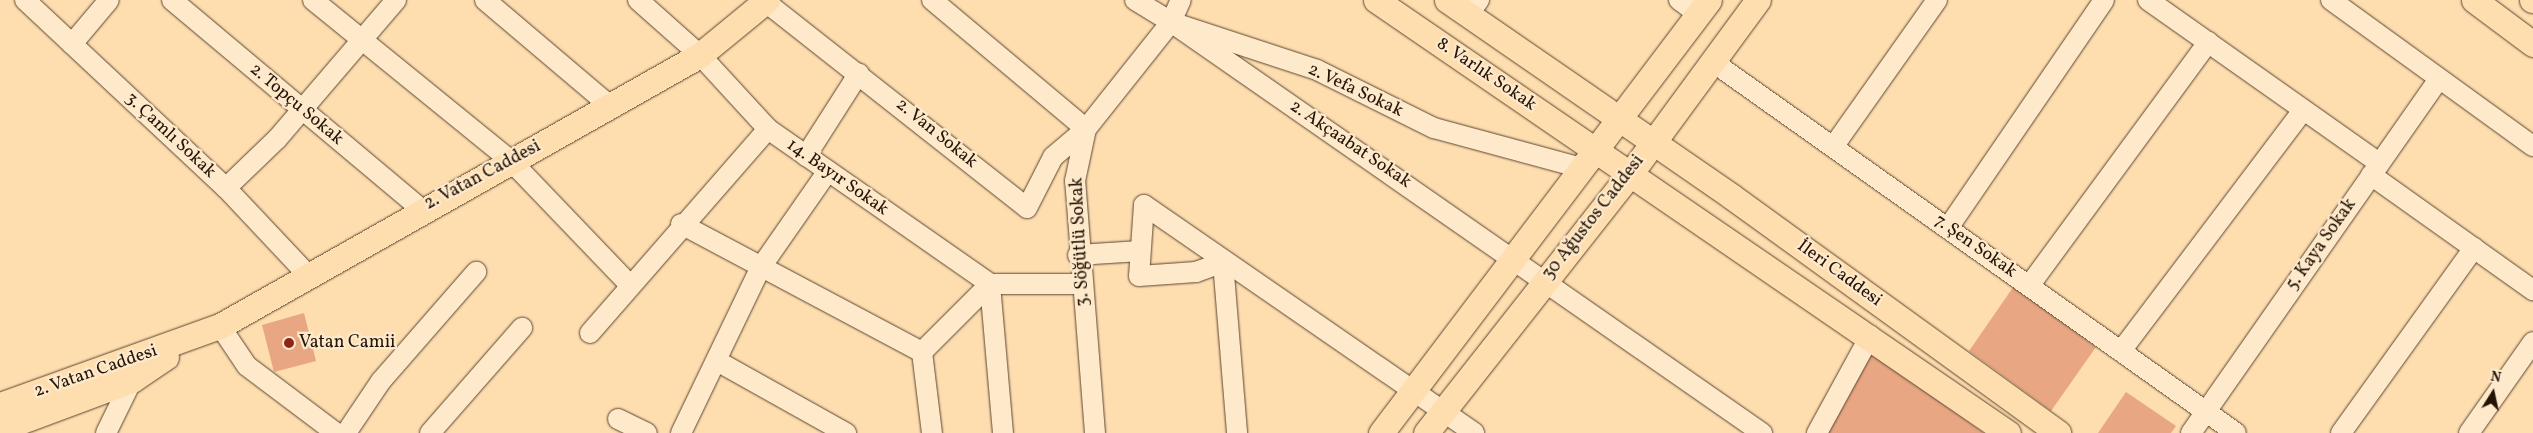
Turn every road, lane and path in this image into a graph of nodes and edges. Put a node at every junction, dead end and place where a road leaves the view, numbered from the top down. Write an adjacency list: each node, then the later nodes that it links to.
1 (25, 0): 25 (street, 3. Çamlı Sokak)
2 (108, 0): 25 (street)
3 (172, 0): 33 (street, 2. Topçu Sokak)
4 (313, 0): 23 (street)
5 (396, 0): 23 (street)
6 (485, 0): 31 (street)
7 (638, 0): 27 (street, 14. Bayır Sokak)
8 (932, 0): 36 (street)
9 (1135, 0): 22 (street, 2. Vefa Sokak)
10 (1181, 0): 22 (street, 3. Söğütlü Sokak)
11 (1376, 0): 41 (main road, 8. Varlık Sokak)
12 (1447, 0): 21 (main road)
13 (1758, 0): 28 (main road, 30 Ağustos Caddesi)
14 (1937, 0): 39 (street)
15 (2104, 0): 49 (street)
16 (2148, 0): 24 (street)
17 (2331, 0): 30 (street)
18 (2474, 0): 26 (main road)
19 (764, 1): 27 (main road, 2. Vatan Caddesi); 29 (street, 2. Van Sokak)
20 (1695, 5): 34 (main road, 30 Ağustos Caddesi)
21 (1474, 8): 34 (main road)
22 (1171, 22): 36 (street, 3. Söğütlü Sokak); 41 (street, 2. Vefa Sokak); 55 (street, 2. Akçaabat Sokak)
23 (364, 40): 33 (street); 42 (street)
24 (2208, 42): 32 (street); 61 (street)
25 (72, 44): 46 (street, 3. Çamlı Sokak)
26 (2533, 44)
27 (700, 55): 31 (main road, 2. Vatan Caddesi); 35 (street, 14. Bayır Sokak)
28 (1713, 62): 37 (main road, 30 Ağustos Caddesi); 39 (street, 7. Şen Sokak)
29 (859, 72): 36 (street, 2. Van Sokak); 40 (street)
30 (2439, 79): 38 (street); 43 (street, 5. Kaya Sokak)
31 (610, 107): 42 (main road, 2. Vatan Caddesi)
32 (2303, 110): 43 (street); 69 (street)
33 (302, 111): 46 (street); 47 (street, 2. Topçu Sokak)
34 (1618, 118): 37 (main road, İleri Caddesi); 41 (main road, 30 Ağustos Caddesi)
35 (768, 129): 40 (street, 14. Bayır Sokak); 48 (street)
36 (1086, 129): 52 (street, 3. Söğütlü Sokak)
37 (1654, 142): 45 (main road, 30 Ağustos Caddesi); 96 (main road, İleri Caddesi)
38 (2533, 146)
39 (1833, 147): 49 (street, 7. Şen Sokak)
40 (806, 156): 44 (street, 14. Bayır Sokak)
41 (1588, 159): 45 (main road, İleri Caddesi); 55 (main road, 30 Ağustos Caddesi)
42 (511, 161): 47 (main road, 2. Vatan Caddesi); 60 (street)
43 (2375, 169): 50 (street); 76 (street, 5. Kaya Sokak)
44 (828, 171): 54 (street); 58 (street, 14. Bayır Sokak)
45 (1630, 174): 55 (main road, 30 Ağustos Caddesi); 66 (main road, İleri Caddesi)
46 (226, 188): 57 (street, 3. Çamlı Sokak)
47 (422, 209): 57 (main road, 2. Vatan Caddesi)
48 (681, 224): 54 (street); 60 (street)
49 (1948, 228): 61 (street, 7. Şen Sokak)
50 (2474, 248): 62 (street); 99 (street)
51 (1140, 251): 52 (street); 53 (street); 53 (street)
52 (1078, 255): 59 (street, 3. Söğütlü Sokak)
53 (1223, 262): 73 (street); 89 (street)
54 (761, 267): 70 (street); 71 (street)
55 (1529, 268): 73 (main road, 30 Ağustos Caddesi); 75 (main road, 30 Ağustos Caddesi); 93 (street, 2. Akçaabat Sokak)
56 (476, 272): 81 (street)
57 (310, 276): 63 (main road, 2. Vatan Caddesi)
58 (990, 284): 59 (street); 70 (street); 87 (street)
59 (1082, 284): 88 (street, 3. Söğütlü Sokak)
60 (630, 285): 65 (street)
61 (2029, 286): 69 (street, 7. Şen Sokak)
62 (2533, 290)
63 (220, 326): 67 (main road, 2. Vatan Caddesi); 80 (street)
64 (522, 328): 82 (street)
65 (590, 333)
66 (1870, 336): 94 (street); 95 (main road, İleri Caddesi)
67 (192, 340): 72 (main road, 2. Vatan Caddesi); 74 (main road, 2. Vatan Caddesi)
68 (2533, 342): 100 (street)
69 (2121, 351): 76 (street, 7. Şen Sokak)
70 (922, 352): 86 (street)
71 (717, 361): 84 (street); 85 (street)
72 (132, 380): 78 (main road, 2. Vatan Caddesi); 79 (street)
73 (1414, 389): 75 (street); 90 (main road, 30 Ağustos Caddesi)
74 (0, 405)
75 (1442, 410): 91 (main road, 30 Ağustos Caddesi); 92 (street)
76 (2206, 412): 97 (street, 5. Kaya Sokak); 98 (street, 7. Şen Sokak)
77 (618, 419): 83 (street)
78 (0, 429)
79 (106, 433)
80 (336, 433)
81 (346, 433)
82 (430, 433)
83 (647, 433)
84 (681, 433)
85 (846, 433)
86 (932, 433)
87 (1004, 433)
88 (1095, 433)
89 (1237, 433)
90 (1381, 433)
91 (1426, 433)
92 (1474, 433)
93 (1762, 433)
94 (1817, 433)
95 (2008, 433)
96 (2058, 433)
97 (2191, 433)
98 (2236, 433)
99 (2341, 433)
100 (2469, 433)

